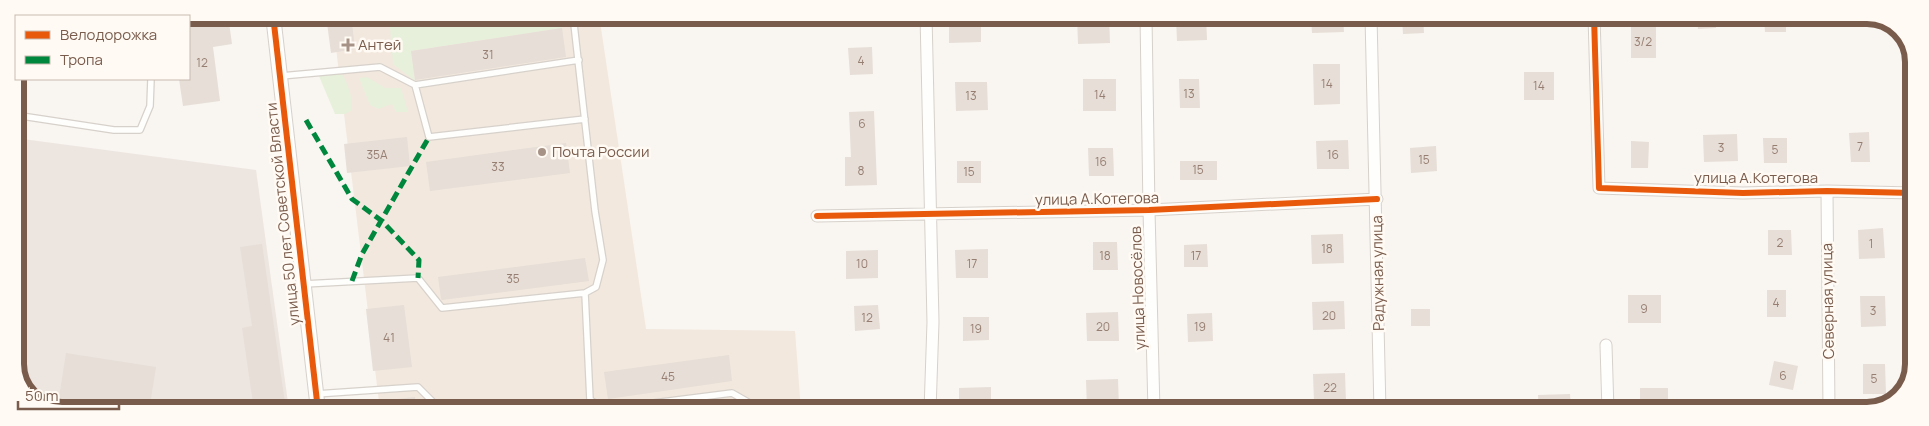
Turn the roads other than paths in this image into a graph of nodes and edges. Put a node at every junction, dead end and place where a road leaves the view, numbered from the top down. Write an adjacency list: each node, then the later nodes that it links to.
1 (274, 24): 8 (street, улица 50 лет Советской Власти)
2 (574, 24): 7 (lane)
3 (926, 24): 17 (street)
4 (1146, 24): 16 (street, улица Новосёлов)
5 (1371, 24): 15 (street, Радужная улица)
6 (1594, 24): 13 (street, улица А.Котегова)
7 (579, 60): 10 (lane); 12 (lane)
8 (281, 76): 10 (lane); 19 (street, улица 50 лет Советской Власти)
9 (151, 80): 11 (lane)
10 (415, 85): 12 (lane)
11 (24, 116)
12 (585, 118): 20 (lane)
13 (1827, 191): 14 (street, улица А.Котегова); 32 (street, Северная улица)
14 (1905, 193)
15 (1377, 199): 16 (street, улица А.Котегова); 30 (street, Радужная улица)
16 (1149, 210): 17 (street, улица А.Котегова); 29 (street, улица Новосёлов)
17 (930, 215): 18 (street, улица А.Котегова); 28 (street)
18 (817, 216)
19 (304, 284): 20 (lane); 22 (street, улица 50 лет Советской Власти)
20 (585, 293): 25 (lane)
21 (1606, 346): 31 (street)
22 (316, 394): 23 (street, улица 50 лет Советской Власти); 24 (lane)
23 (317, 402)
24 (433, 402)
25 (594, 402)
26 (661, 402): 27 (lane)
27 (748, 402)
28 (930, 402)
29 (1154, 402)
30 (1380, 402)
31 (1608, 402)
32 (1829, 402)

